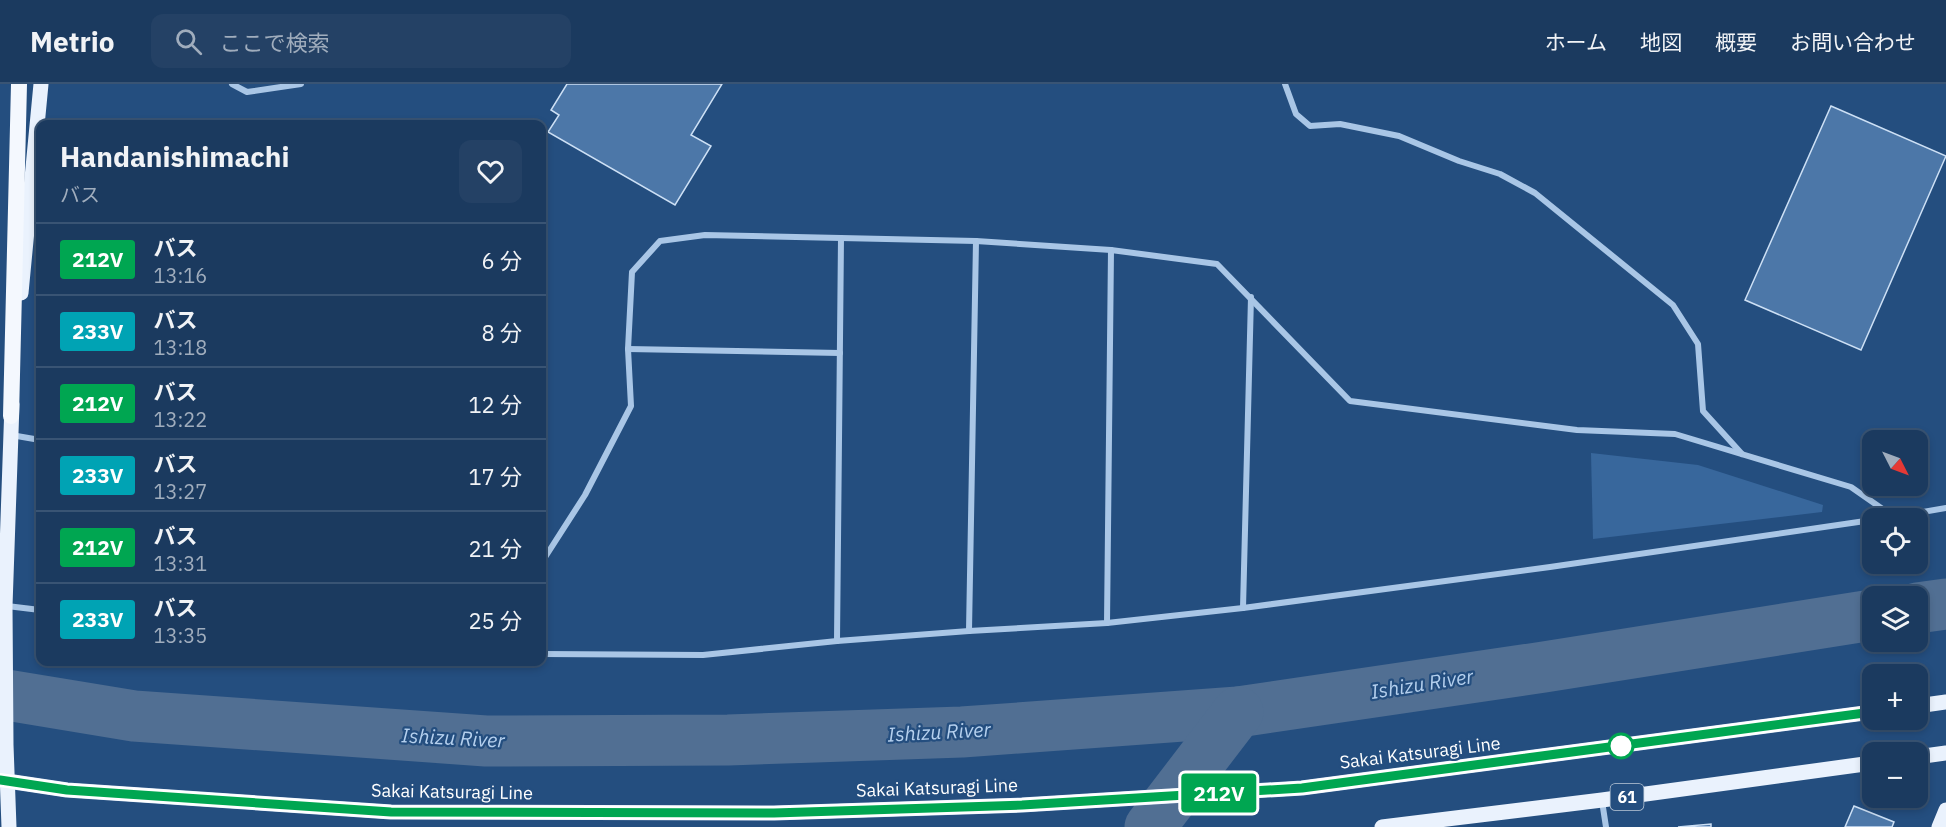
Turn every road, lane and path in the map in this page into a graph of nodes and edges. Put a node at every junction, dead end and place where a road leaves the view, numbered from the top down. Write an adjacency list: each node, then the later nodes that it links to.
1 (19, 84): 15 (highway)
2 (41, 84): 7 (main road)
3 (232, 84): 6 (street)
4 (301, 84): 6 (street)
5 (1285, 84): 18 (street)
6 (268, 87)
7 (37, 120)
8 (36, 132): 15 (main road)
9 (841, 238): 10 (street); 13 (street); 14 (street)
10 (976, 241): 11 (street); 28 (street)
11 (1111, 250): 12 (street); 27 (street)
12 (1251, 297): 18 (street); 25 (street)
13 (628, 349): 14 (street); 23 (street)
14 (840, 353): 29 (street)
15 (11, 416): 16 (main road)
16 (10, 435): 17 (street); 24 (main road)
17 (36, 439)
18 (1743, 455): 19 (street)
19 (1881, 508)
20 (1946, 508): 21 (street)
21 (1928, 511)
22 (1862, 521): 25 (street)
23 (546, 556)
24 (2, 605): 26 (street); 37 (main road)
25 (1243, 608): 27 (street)
26 (36, 609)
27 (1107, 623): 28 (street)
28 (969, 631): 29 (street)
29 (837, 641): 30 (street)
30 (546, 654)
31 (1946, 702): 32 (main road)
32 (1928, 704)
33 (1862, 713): 37 (main road, Sakai Katsuragi Line)
34 (1946, 753): 35 (main road)
35 (1928, 755)
36 (1862, 764): 38 (main road, 61)
37 (4, 781): 40 (main road)
38 (1602, 800): 41 (main road, 61); 42 (street)
39 (1946, 810): 43 (main road)
40 (9, 827)
41 (1382, 827)
42 (1606, 827)
43 (1939, 827)

